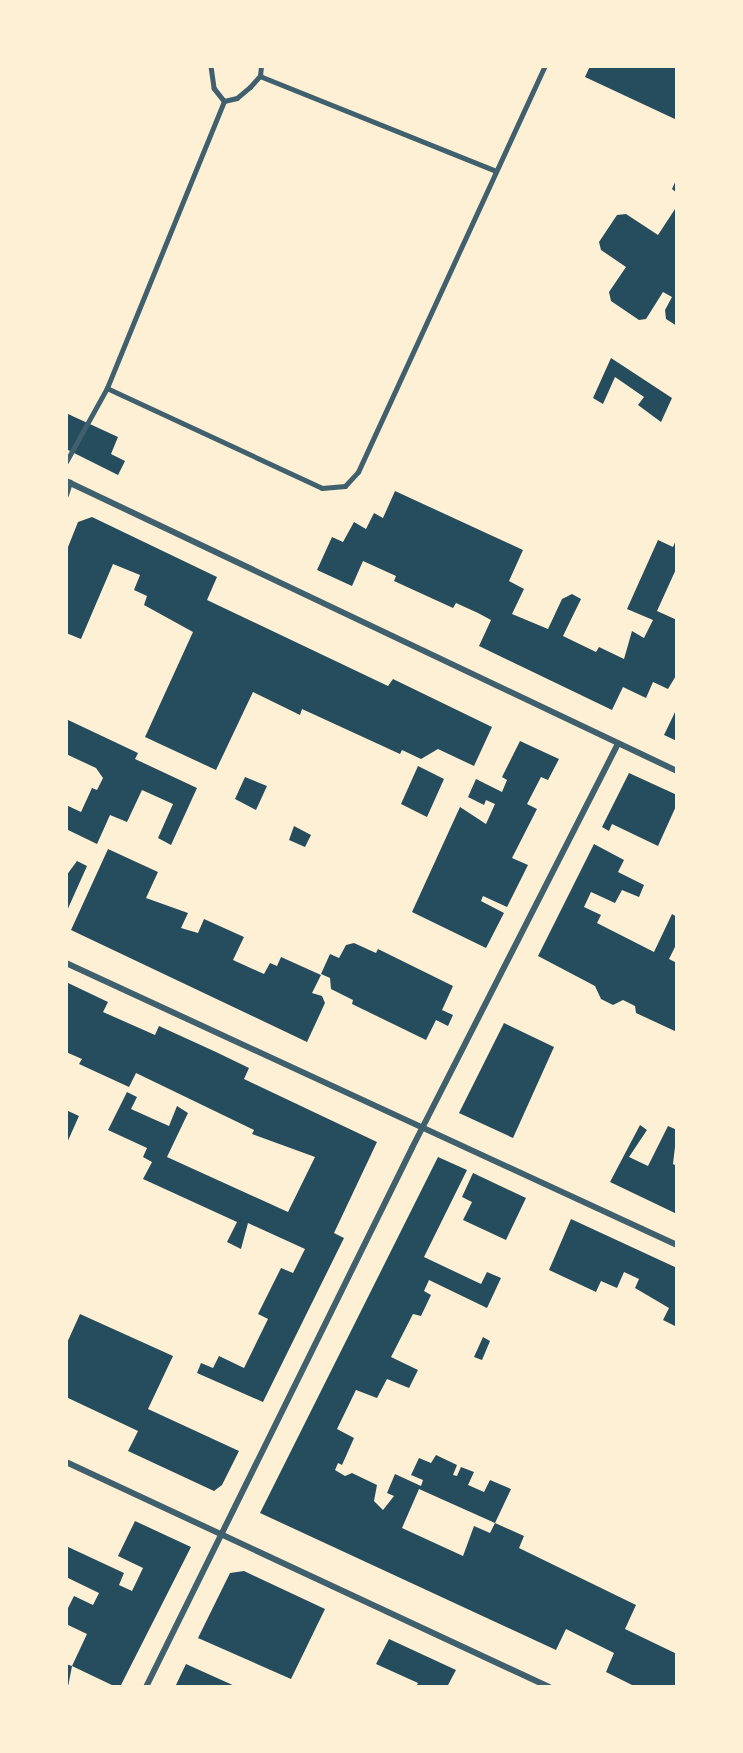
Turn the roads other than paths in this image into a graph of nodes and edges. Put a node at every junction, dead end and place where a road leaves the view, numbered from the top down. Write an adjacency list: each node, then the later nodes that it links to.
1 (211, 66): 5 (lane)
2 (261, 66): 4 (lane)
3 (544, 66): 6 (lane)
4 (260, 76): 5 (lane); 6 (lane)
5 (224, 101): 7 (lane)
6 (496, 171): 7 (lane)
7 (107, 388): 8 (lane)
8 (66, 462)
9 (68, 482): 10 (street); 11 (street)
10 (66, 495)
11 (618, 743): 12 (street); 14 (street)
12 (677, 771)
13 (66, 963): 14 (street)
14 (423, 1128): 15 (street); 17 (street)
15 (677, 1245)
16 (66, 1462): 17 (street)
17 (222, 1534): 18 (street); 19 (street)
18 (146, 1687)
19 (549, 1687)

